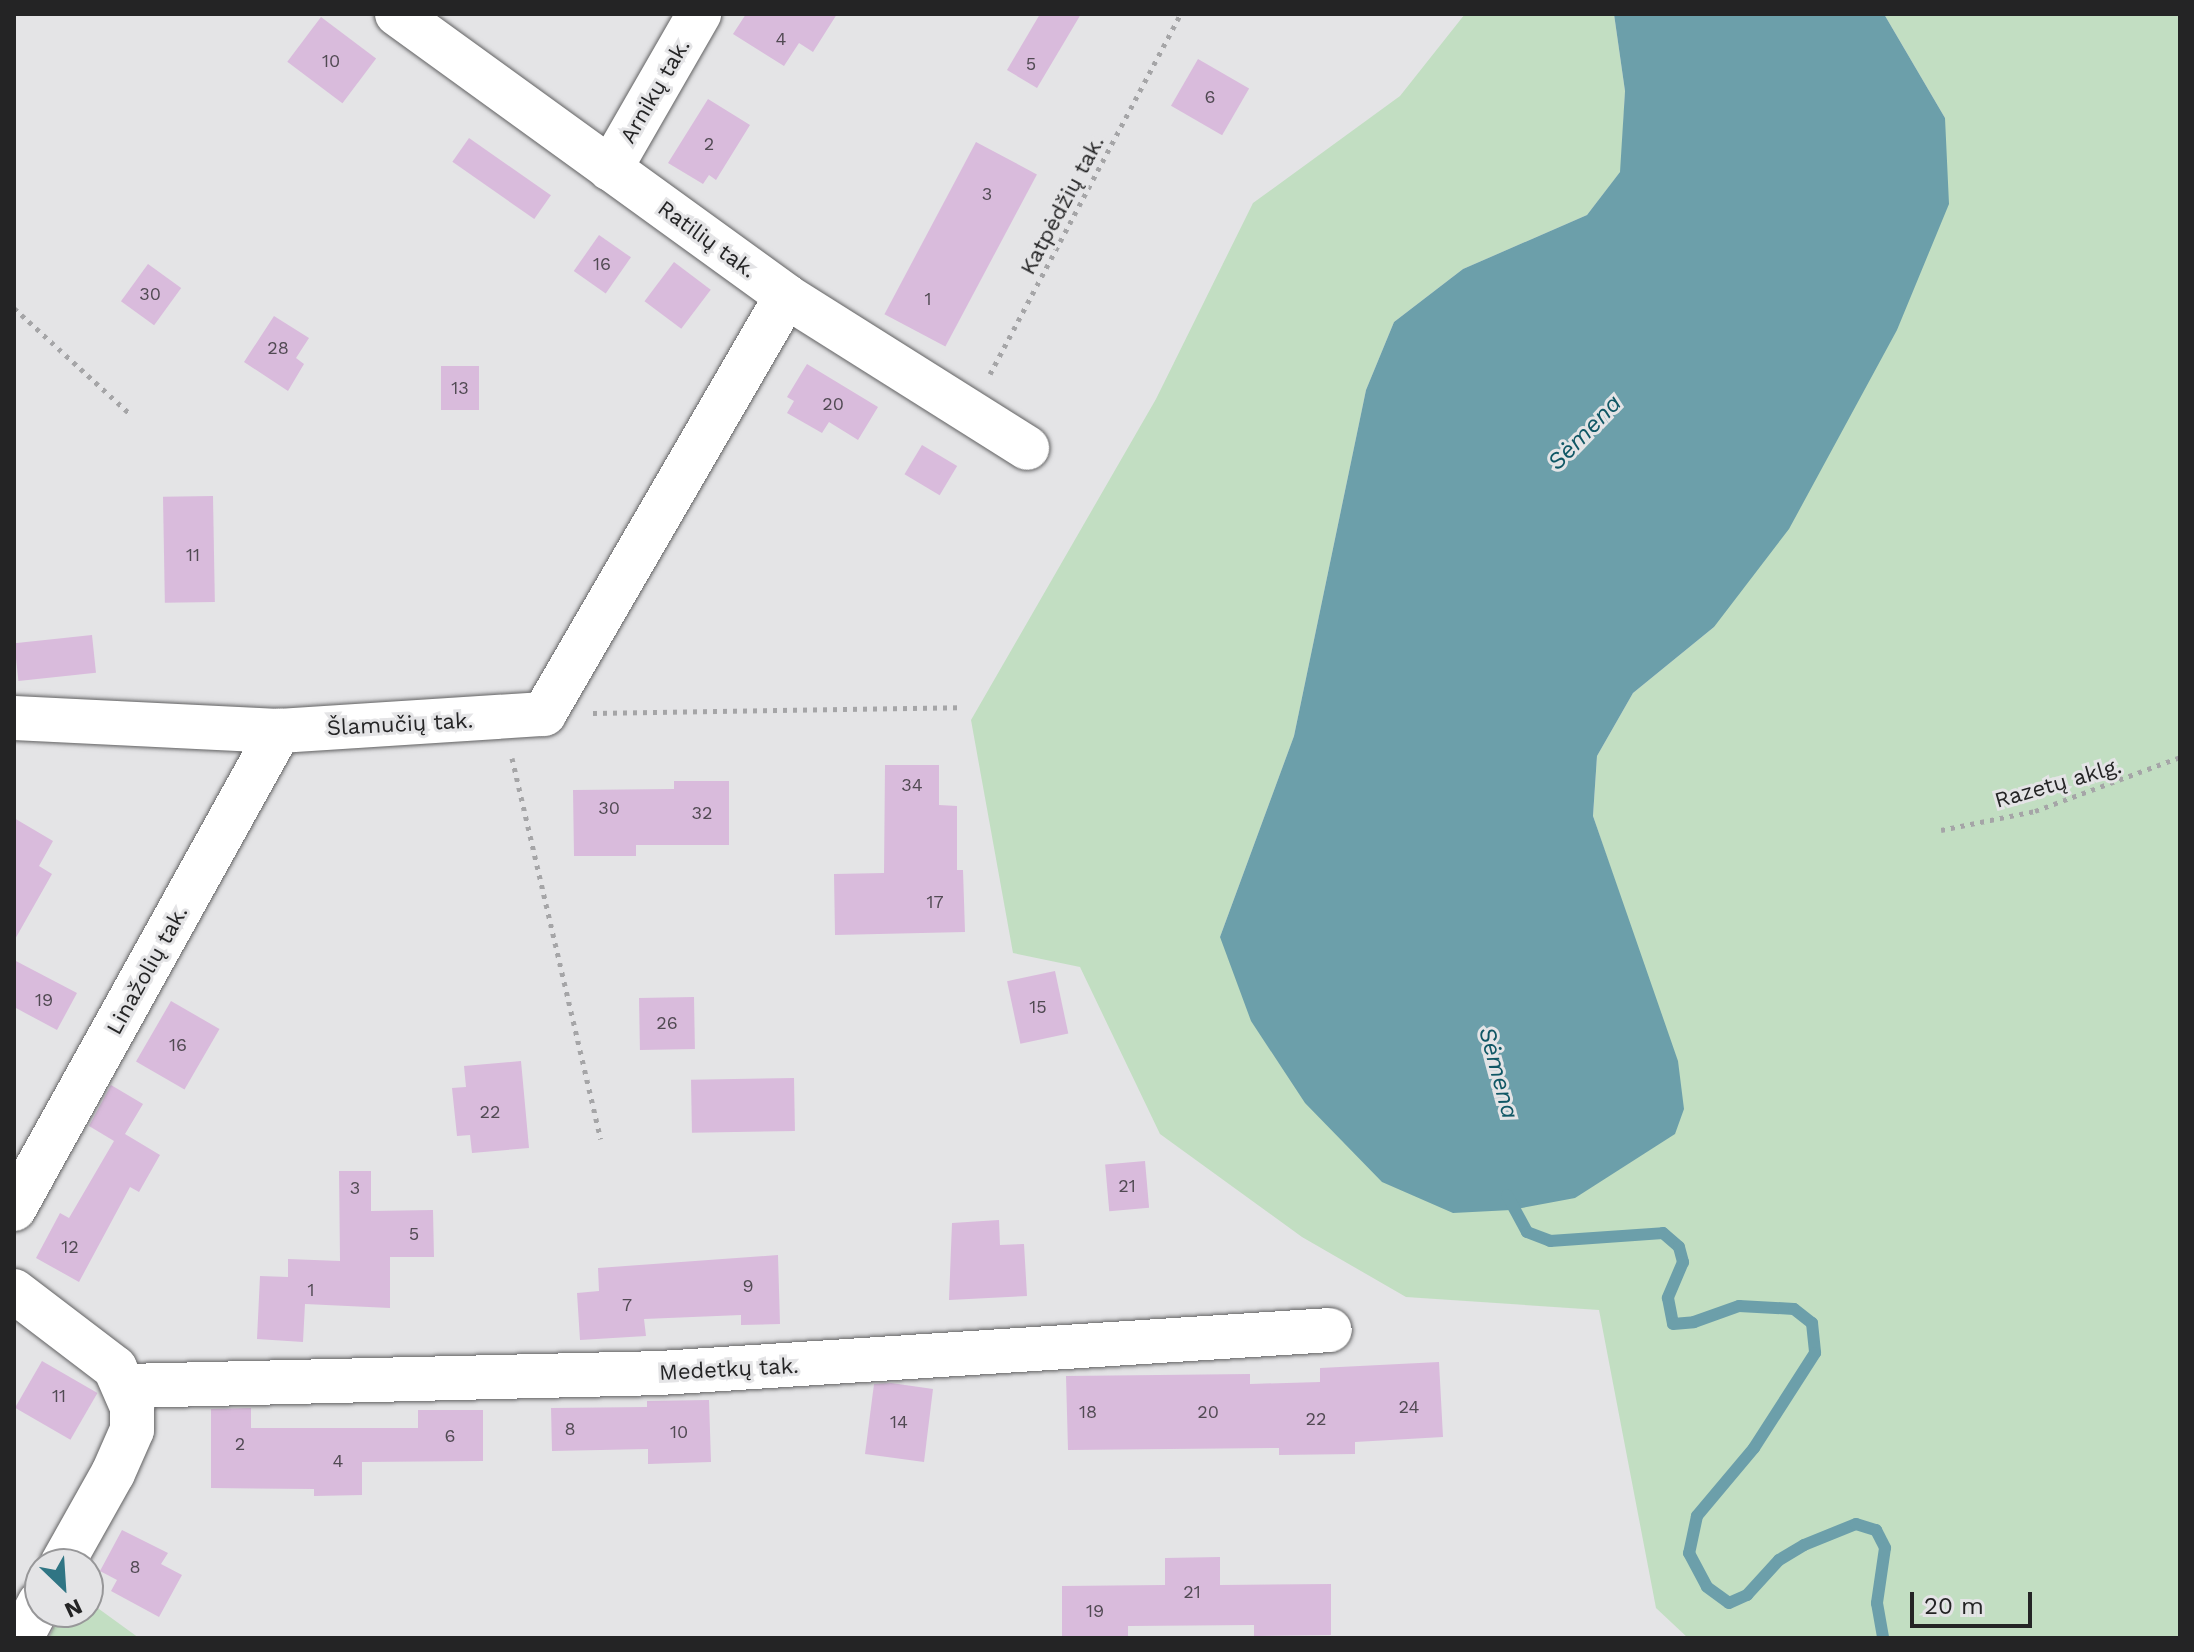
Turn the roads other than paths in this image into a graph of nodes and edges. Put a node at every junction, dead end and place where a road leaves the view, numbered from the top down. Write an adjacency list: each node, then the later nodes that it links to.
1 (397, 14): 3 (street, Ratilių tak.)
2 (699, 14): 3 (street, Arnikų tak.)
3 (610, 169): 4 (street, Ratilių tak.)
4 (786, 296): 5 (street, Ratilių tak.); 7 (street, Šlamučių tak.)
5 (1027, 448)
6 (14, 718): 7 (street, Šlamučių tak.)
7 (279, 731): 8 (street, Linažolių tak.)
8 (14, 1209)
9 (14, 1291): 11 (street)
10 (1330, 1330): 11 (street, Medetkų tak.)
11 (126, 1386): 12 (street)
12 (70, 1548)

